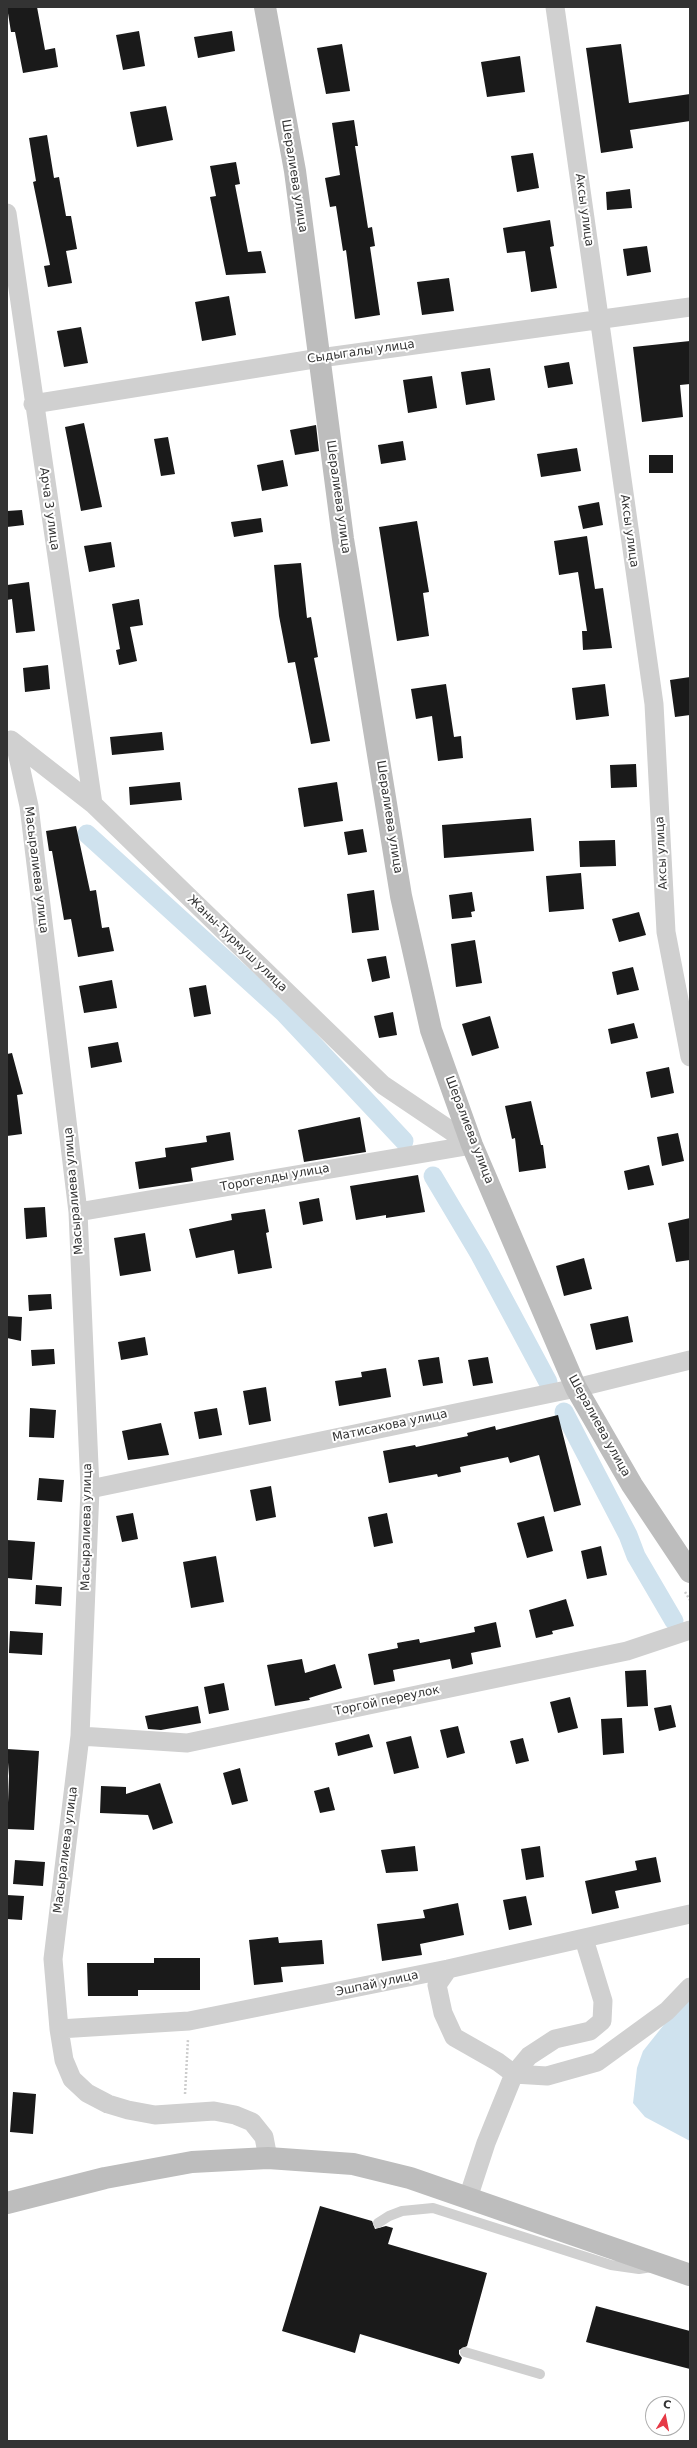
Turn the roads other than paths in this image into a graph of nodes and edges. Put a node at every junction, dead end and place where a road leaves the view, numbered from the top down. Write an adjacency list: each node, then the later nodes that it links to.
1 (265, 7): 6 (street, Шералиева улица)
2 (555, 7): 5 (street, Аксы улица)
3 (7, 213): 7 (street, Арча 3 улица)
4 (690, 307): 5 (street, Сыдыгалы улица)
5 (600, 319): 6 (street, Сыдыгалы улица); 10 (street, Аксы улица)
6 (320, 358): 7 (street, Сыдыгалы улица); 11 (street, Шералиева улица)
7 (33, 404): 9 (street, Арча 3 улица)
8 (11, 740): 9 (street, Жаны-Турмуш улица); 12 (street, Масыралиева улица)
9 (93, 804): 11 (street, Жаны-Турмуш улица)
10 (690, 1057)
11 (472, 1144): 12 (street, Торогелды улица); 14 (street, Шералиева улица)
12 (78, 1212): 15 (street, Масыралиева улица)
13 (690, 1360): 14 (street, Матисакова улица)
14 (576, 1388): 15 (street, Матисакова улица); 16 (street, Шералиева улица)
15 (90, 1489): 18 (street, Масыралиева улица)
16 (690, 1572)
17 (690, 1630): 18 (street, Торгой переулок)
18 (80, 1736): 23 (street, Масыралиева улица)
19 (690, 1914): 20 (street, Эшпай улица)
20 (584, 1939): 21 (street, Эшпай улица); 24 (street)
21 (448, 1969): 23 (street, Эшпай улица); 24 (street)
22 (690, 1987): 24 (street)
23 (59, 2029): 25 (street, Масыралиева улица)
24 (514, 2074): 26 (street)
25 (268, 2158): 26 (street); 27 (street)
26 (468, 2198): 29 (street)
27 (7, 2203)
28 (378, 2223): 29 (lane)
29 (662, 2265): 30 (street)
30 (690, 2275)
31 (465, 2352): 32 (lane)
32 (540, 2374)

